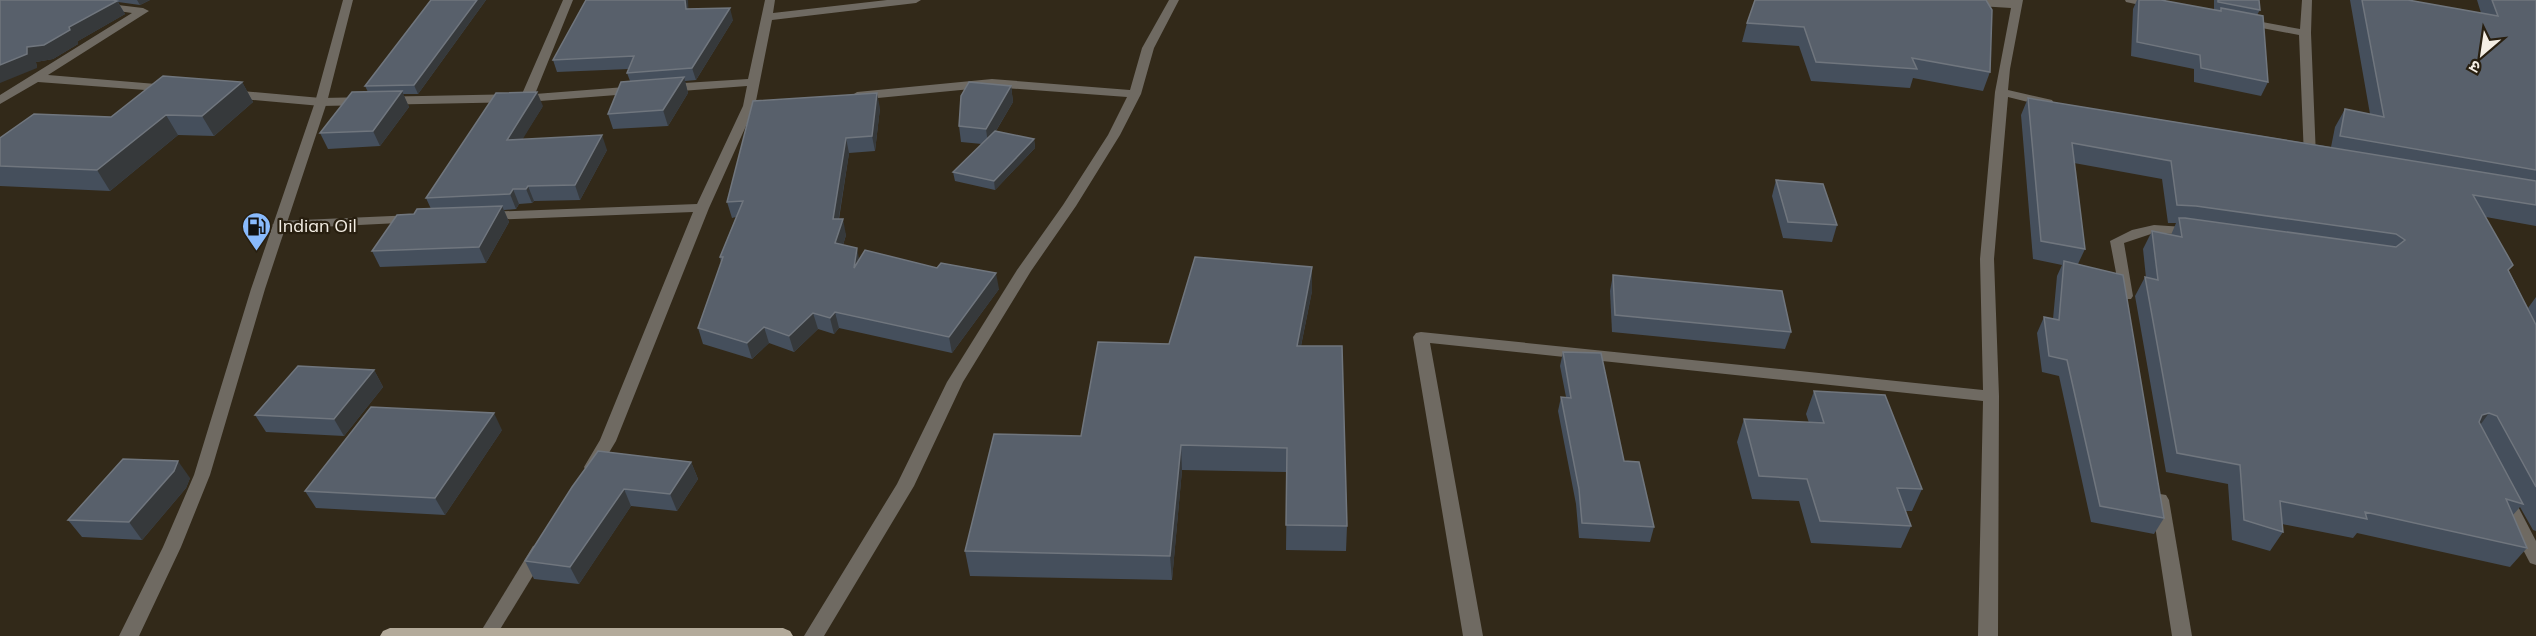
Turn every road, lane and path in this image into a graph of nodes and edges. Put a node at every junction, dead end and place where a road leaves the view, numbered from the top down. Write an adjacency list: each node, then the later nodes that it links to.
1 (348, 0): 24 (street)
2 (568, 0): 21 (street)
3 (770, 0): 12 (street)
4 (916, 0): 12 (street)
5 (1174, 0): 20 (street)
6 (1931, 0): 9 (street)
7 (2130, 0): 11 (street)
8 (2307, 0): 14 (street)
9 (2017, 2): 19 (street)
10 (88, 4): 15 (street)
11 (2165, 7)
12 (768, 17): 16 (street)
13 (2235, 20): 14 (street)
14 (2305, 33): 26 (street)
15 (35, 78): 17 (street); 23 (street)
16 (754, 82): 21 (street); 27 (street)
17 (182, 90)
18 (217, 93): 24 (street)
19 (2001, 93): 25 (street); 33 (street)
20 (1135, 94): 22 (street); 43 (street)
21 (527, 98): 24 (street)
22 (842, 98)
23 (0, 100)
24 (321, 102): 30 (street)
25 (2057, 104)
26 (2310, 157)
27 (702, 208): 28 (street); 34 (street)
28 (469, 216)
29 (422, 218): 30 (street)
30 (279, 225): 40 (street)
31 (2209, 233): 32 (street)
32 (2129, 315)
33 (1991, 396): 44 (street); 45 (street)
34 (584, 479)
35 (2494, 479): 38 (street)
36 (2157, 487): 46 (street)
37 (548, 538): 39 (street)
38 (2536, 558)
39 (487, 635): 41 (main road); 42 (main road)
40 (129, 636)
41 (390, 636)
42 (783, 636)
43 (814, 636)
44 (1473, 636)
45 (1988, 636)
46 (2182, 636)

